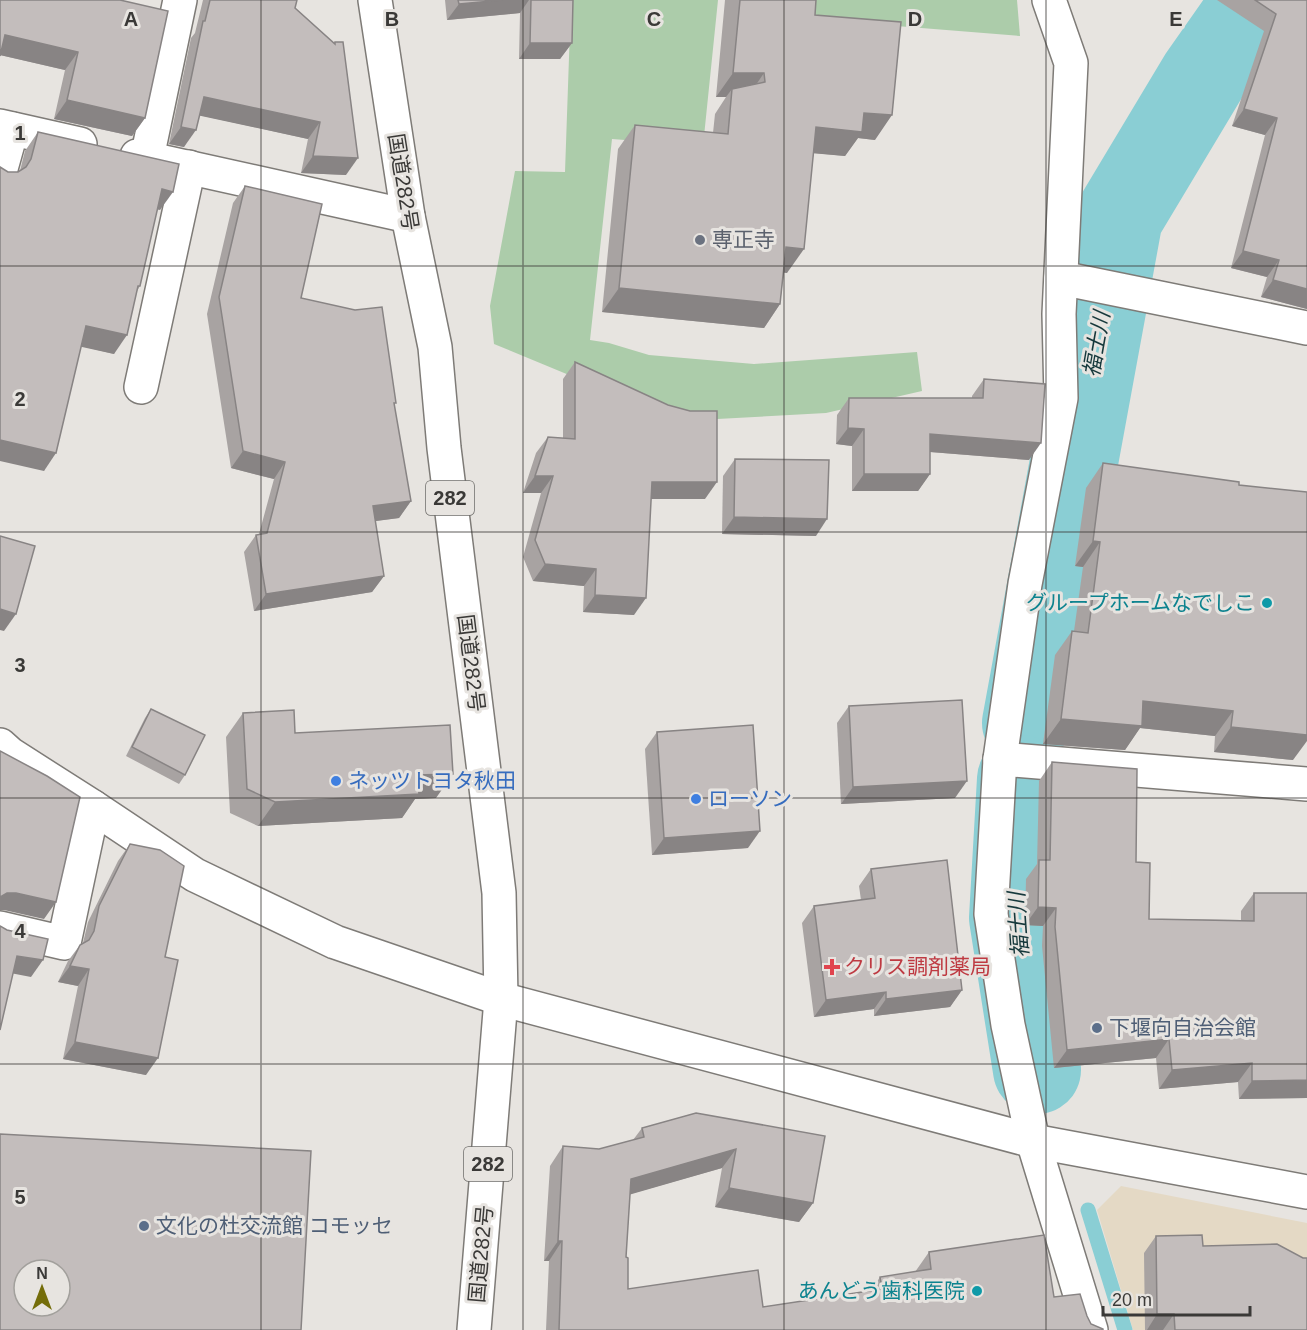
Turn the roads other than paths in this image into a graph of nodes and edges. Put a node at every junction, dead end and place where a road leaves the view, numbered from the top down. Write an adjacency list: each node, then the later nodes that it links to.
1 (180, 0): 5 (main road)
2 (375, 0): 8 (main road, 国道282号 / 282)
3 (1049, 0): 9 (main road)
4 (6, 128): 5 (main road); 7 (main road)
5 (147, 158): 6 (main road)
6 (189, 167): 8 (main road); 11 (main road)
7 (0, 172)
8 (408, 216): 17 (main road, 国道282号 / 282)
9 (1063, 278): 10 (main road); 13 (main road)
10 (1307, 328)
11 (141, 387)
12 (0, 745): 15 (main road)
13 (1000, 759): 14 (main road); 18 (main road)
14 (1307, 784)
15 (93, 807): 16 (main road); 17 (main road)
16 (0, 928)
17 (501, 999): 18 (main road); 20 (main road, 国道282号 / 282)
18 (1032, 1141): 19 (main road); 21 (main road)
19 (1307, 1192)
20 (474, 1330)
21 (1092, 1330)

